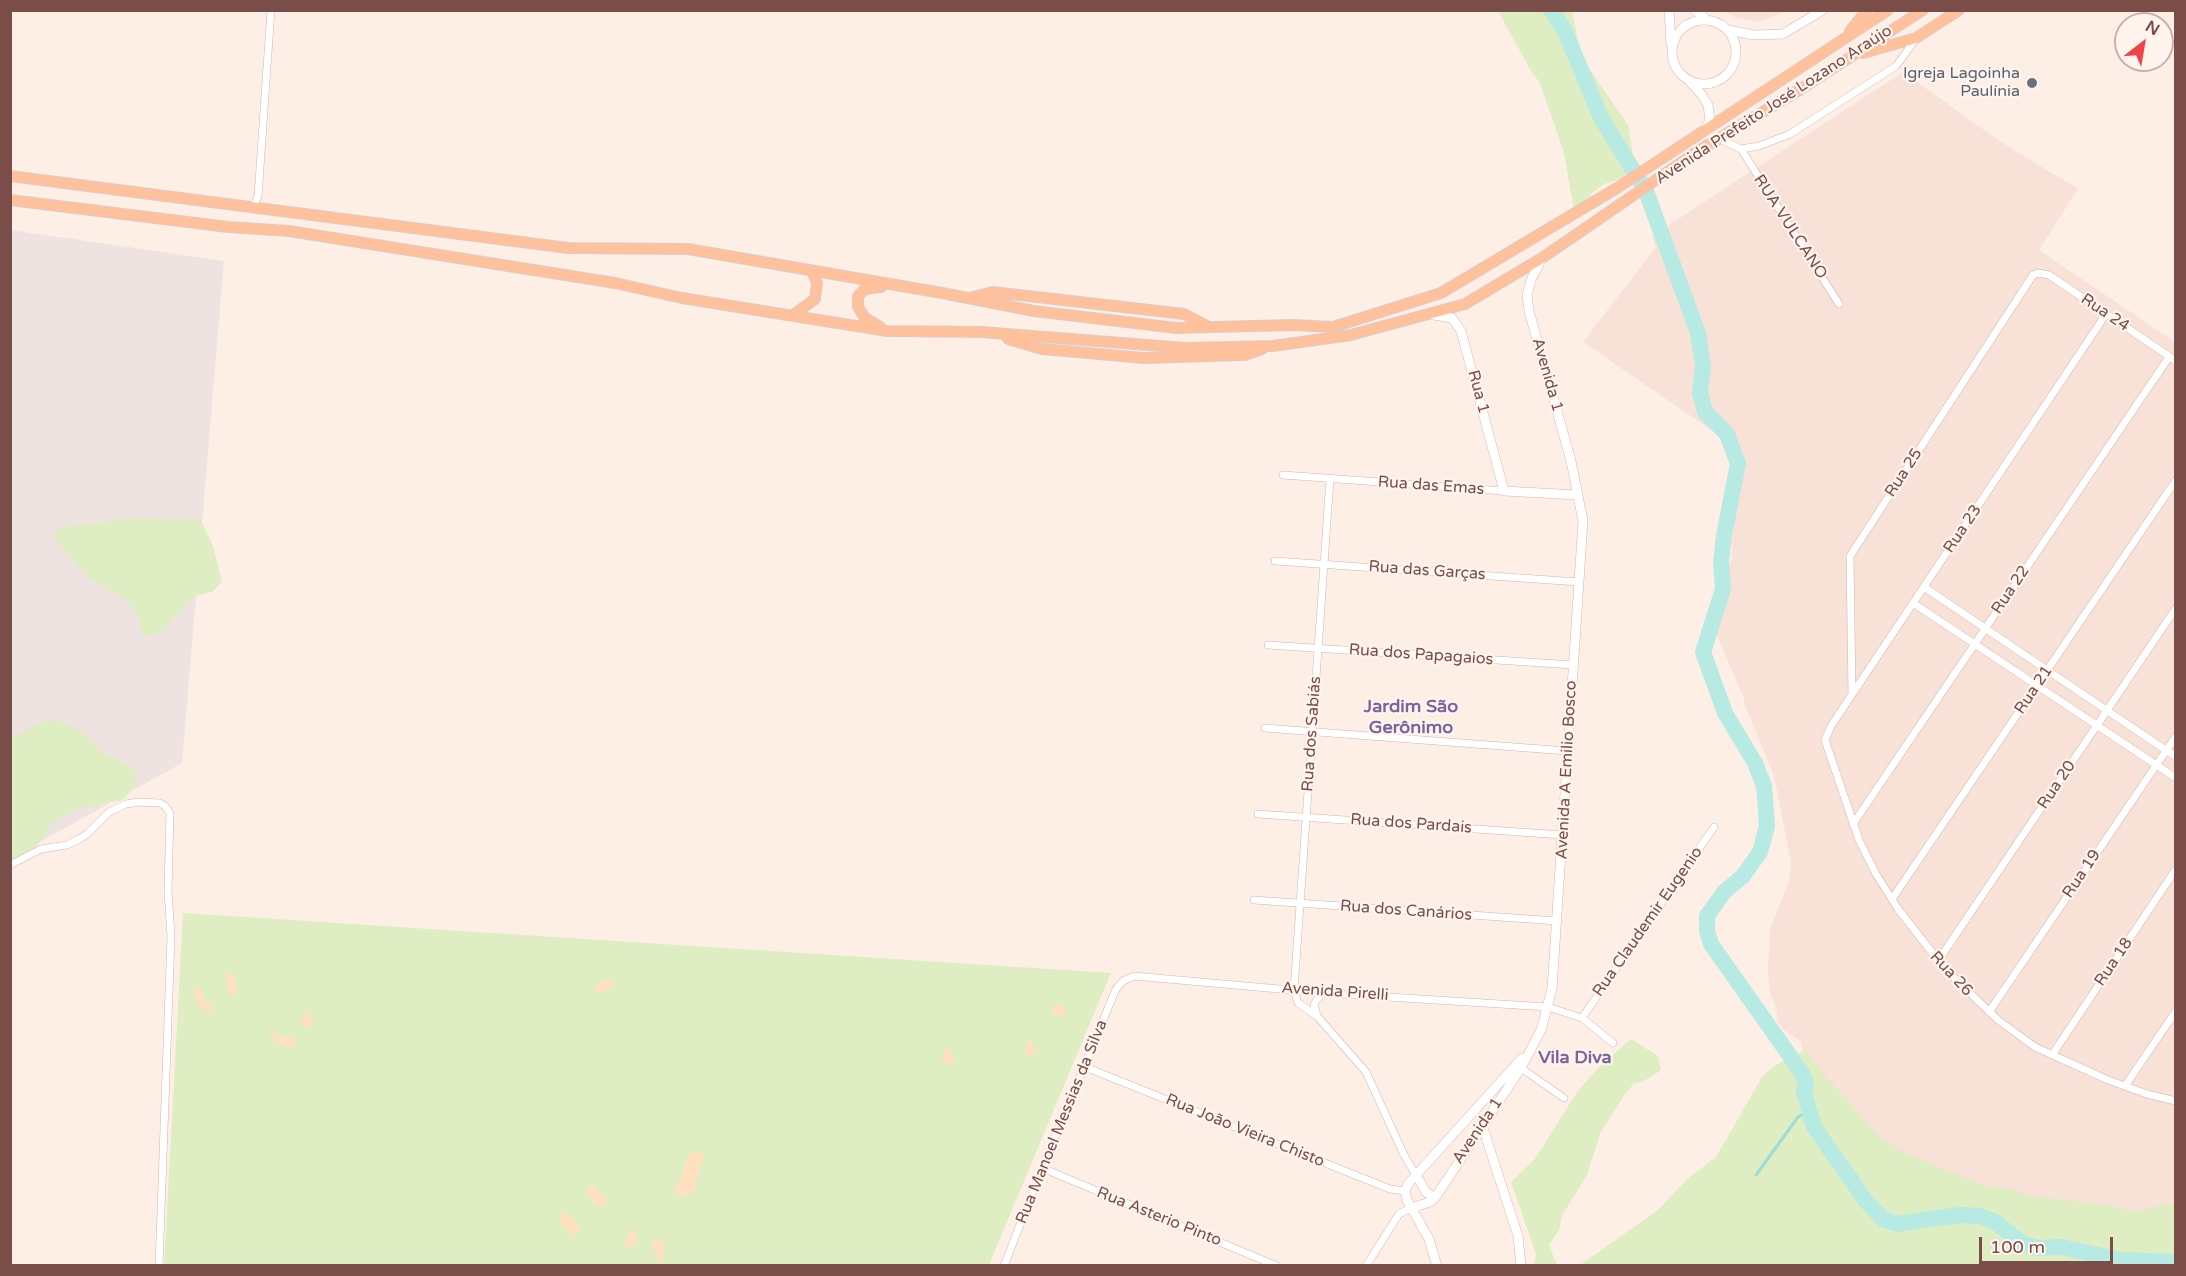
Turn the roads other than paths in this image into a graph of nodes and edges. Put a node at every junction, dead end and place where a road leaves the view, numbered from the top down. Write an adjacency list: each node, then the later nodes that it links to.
1 (271, 10): 21 (street)
2 (1669, 10): 13 (main road)
3 (1695, 10): 9 (main road)
4 (1823, 10): 10 (main road)
5 (1867, 10): 12 (main road)
6 (1888, 10): 12 (main road, Avenida Prefeito José Lozano Araújo)
7 (1923, 10): 14 (main road, Avenida Prefeito José Lozano Araújo)
8 (1959, 10): 11 (main road)
9 (1706, 19): 10 (main road); 13 (main road)
10 (1728, 30): 15 (main road)
11 (1916, 38): 14 (main road); 18 (street)
12 (1841, 40): 16 (main road, Avenida Prefeito José Lozano Araújo)
13 (1671, 50): 15 (main road)
14 (1854, 55): 17 (main road, Avenida Prefeito José Lozano Araújo)
15 (1686, 79): 16 (main road)
16 (1703, 132): 25 (main road, Avenida Prefeito José Lozano Araújo)
17 (1720, 139): 18 (street); 22 (main road, Avenida Prefeito José Lozano Araújo)
18 (1741, 149): 26 (street, RUA VULCANO)
19 (10, 176): 21 (main road, Avenida Prefeito José Lozano Araújo)
20 (10, 200): 29 (main road, Avenida Prefeito José Lozano Araújo)
21 (253, 208): 23 (main road, Avenida Prefeito José Lozano Araújo)
22 (1542, 258): 27 (main road, Avenida Prefeito José Lozano Araújo); 36 (main road, Avenida 1)
23 (812, 271): 25 (main road, Avenida Prefeito José Lozano Araújo); 29 (main road)
24 (2033, 275): 28 (street, Rua 24); 50 (street, Rua 25)
25 (887, 284): 30 (main road)
26 (1839, 304)
27 (1428, 314): 30 (main road, Avenida Prefeito José Lozano Araújo); 35 (main road, Rua 1)
28 (2106, 314): 31 (street, Rua 24); 40 (street, Rua 23)
29 (793, 315): 30 (main road, Avenida Prefeito José Lozano Araújo)
30 (887, 331)
31 (2172, 359): 43 (street, Rua 22)
32 (1283, 475): 33 (street, Rua das Emas)
33 (1330, 479): 35 (street, Rua das Emas); 38 (street, Rua dos Sabiás)
34 (2175, 480): 48 (street, Rua 21)
35 (1504, 490): 36 (main road, Rua das Emas)
36 (1578, 495): 39 (main road, Avenida A Emilio Bosco)
37 (1275, 561): 38 (street, Rua das Garças)
38 (1323, 564): 39 (street, Rua das Garças); 46 (street, Rua dos Sabiás)
39 (1579, 582): 47 (main road, Avenida A Emilio Bosco)
40 (1924, 587): 41 (street, Rua 23); 43 (street)
41 (1913, 603): 44 (street); 50 (street, Rua 23)
42 (2175, 608): 51 (street, Rua 20)
43 (1985, 628): 44 (street, Rua 22); 48 (street)
44 (1975, 644): 49 (street); 64 (street, Rua 22)
45 (1268, 645): 46 (street, Rua dos Papagaios)
46 (1317, 648): 47 (street, Rua dos Papagaios); 54 (street, Rua dos Sabiás)
47 (1573, 665): 58 (main road, Avenida A Emilio Bosco)
48 (2047, 670): 49 (street, Rua 21); 51 (street)
49 (2037, 686): 52 (street); 69 (street, Rua 21)
50 (1852, 694): 56 (street, Rua 23)
51 (2107, 710): 52 (street, Rua 20); 57 (street)
52 (2097, 726): 60 (street); 73 (street, Rua 20)
53 (1265, 728): 54 (street)
54 (1312, 732): 58 (street); 63 (street, Rua dos Sabiás)
55 (2175, 736): 57 (street, Rua 19)
56 (1826, 746): 64 (street, Rua 26)
57 (2166, 750): 59 (street); 60 (street, Rua 19)
58 (1567, 751): 66 (main road, Avenida A Emilio Bosco)
59 (2175, 757)
60 (2156, 765): 61 (street); 79 (street, Rua 19)
61 (2175, 778)
62 (1258, 814): 63 (street, Rua dos Pardais)
63 (1306, 817): 66 (street, Rua dos Pardais); 71 (street, Rua dos Sabiás)
64 (1853, 824): 69 (street, Rua 26)
65 (1714, 827): 81 (street, Rua Claudemir Eugenio)
66 (1563, 835): 72 (main road, Avenida A Emilio Bosco)
67 (10, 865): 96 (street)
68 (2175, 869): 84 (street, Rua 18)
69 (1892, 899): 73 (street, Rua 26)
70 (1254, 900): 71 (street, Rua dos Canários)
71 (1300, 904): 72 (street, Rua dos Canários); 75 (street, Rua dos Sabiás)
72 (1558, 921): 77 (main road, Avenida A Emilio Bosco)
73 (1938, 961): 79 (street, Rua 26)
74 (1123, 981): 75 (street, Avenida Pirelli); 85 (street, Rua Manoel Messias da Silva)
75 (1294, 990): 76 (street, Avenida Pirelli); 80 (street)
76 (1324, 993): 77 (street, Avenida Pirelli); 80 (street)
77 (1548, 1007): 81 (street, Avenida Pirelli); 82 (main road, Avenida A Emilio Bosco)
78 (2175, 1011): 87 (street)
79 (1989, 1012): 84 (street, Rua 26)
80 (1317, 1016): 92 (street)
81 (1582, 1018): 83 (street)
82 (1535, 1043): 86 (main road, Avenida 1); 92 (main road)
83 (1612, 1043)
84 (2052, 1055): 87 (street, Rua 26)
85 (1085, 1067): 91 (street, Rua Manoel Messias da Silva); 93 (street, Rua João Vieira Chisto)
86 (1521, 1068): 88 (street); 90 (main road, Avenida 1)
87 (2125, 1086): 89 (street, Rua 26)
88 (1564, 1098)
89 (2175, 1101)
90 (1482, 1125): 94 (main road, Avenida 1); 101 (main road)
91 (1042, 1168): 97 (street, Rua Manoel Messias da Silva); 98 (street, Rua Asterio Pinto)
92 (1416, 1175): 93 (main road); 94 (main road)
93 (1405, 1191): 95 (main road)
94 (1435, 1198): 95 (main road)
95 (1411, 1208): 99 (street); 100 (main road)
96 (159, 1266)
97 (1004, 1266)
98 (1277, 1266)
99 (1366, 1266)
100 (1437, 1266)
101 (1521, 1266)

